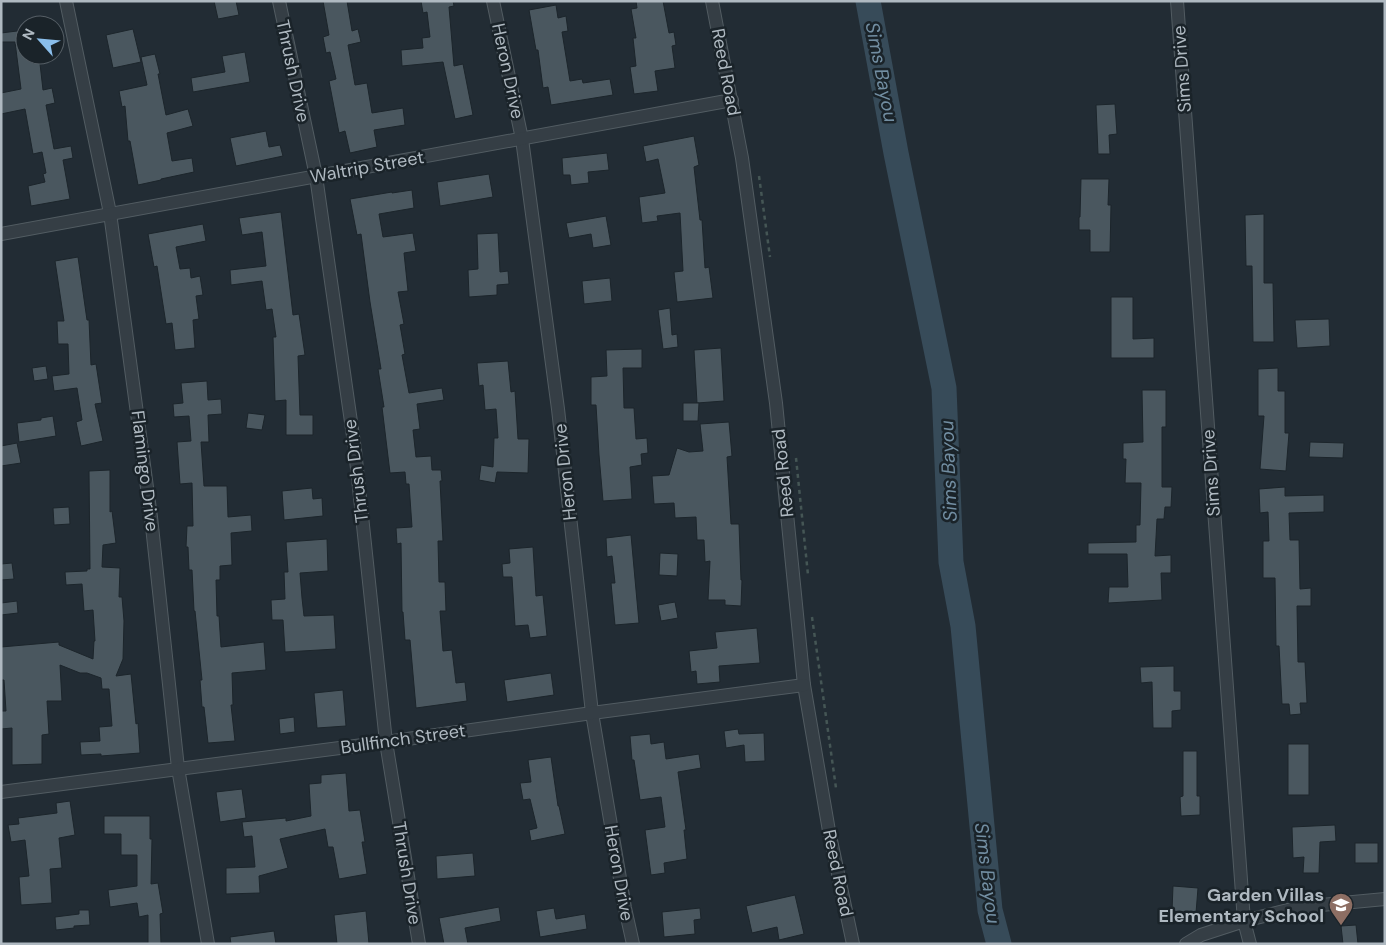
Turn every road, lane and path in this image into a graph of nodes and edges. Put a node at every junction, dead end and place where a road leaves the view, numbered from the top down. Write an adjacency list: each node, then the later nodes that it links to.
1 (66, 1): 9 (street, Flamingo Drive)
2 (279, 1): 8 (street, Thrush Drive)
3 (493, 1): 7 (street, Heron Drive)
4 (712, 1): 6 (street, Reed Road)
5 (1177, 1): 17 (street, Sims Drive)
6 (732, 100): 7 (street, Waltrip Street); 11 (street, Reed Road)
7 (522, 139): 8 (street, Waltrip Street); 12 (street, Heron Drive)
8 (316, 176): 9 (street, Waltrip Street); 13 (street, Thrush Drive)
9 (110, 214): 10 (street, Waltrip Street); 14 (street, Flamingo Drive)
10 (1, 234)
11 (804, 685): 12 (street, Bullfinch Street); 21 (street, Reed Road)
12 (592, 713): 13 (street, Bullfinch Street); 20 (street, Heron Drive)
13 (386, 742): 14 (street, Bullfinch Street); 19 (street, Thrush Drive)
14 (178, 768): 15 (street, Bullfinch Street); 18 (street, Flamingo Drive)
15 (1, 792)
16 (1385, 898): 17 (street)
17 (1244, 921): 22 (street); 23 (street, Sims Drive)
18 (208, 944)
19 (419, 944)
20 (633, 944)
21 (853, 944)
22 (1186, 944)
23 (1250, 944)

